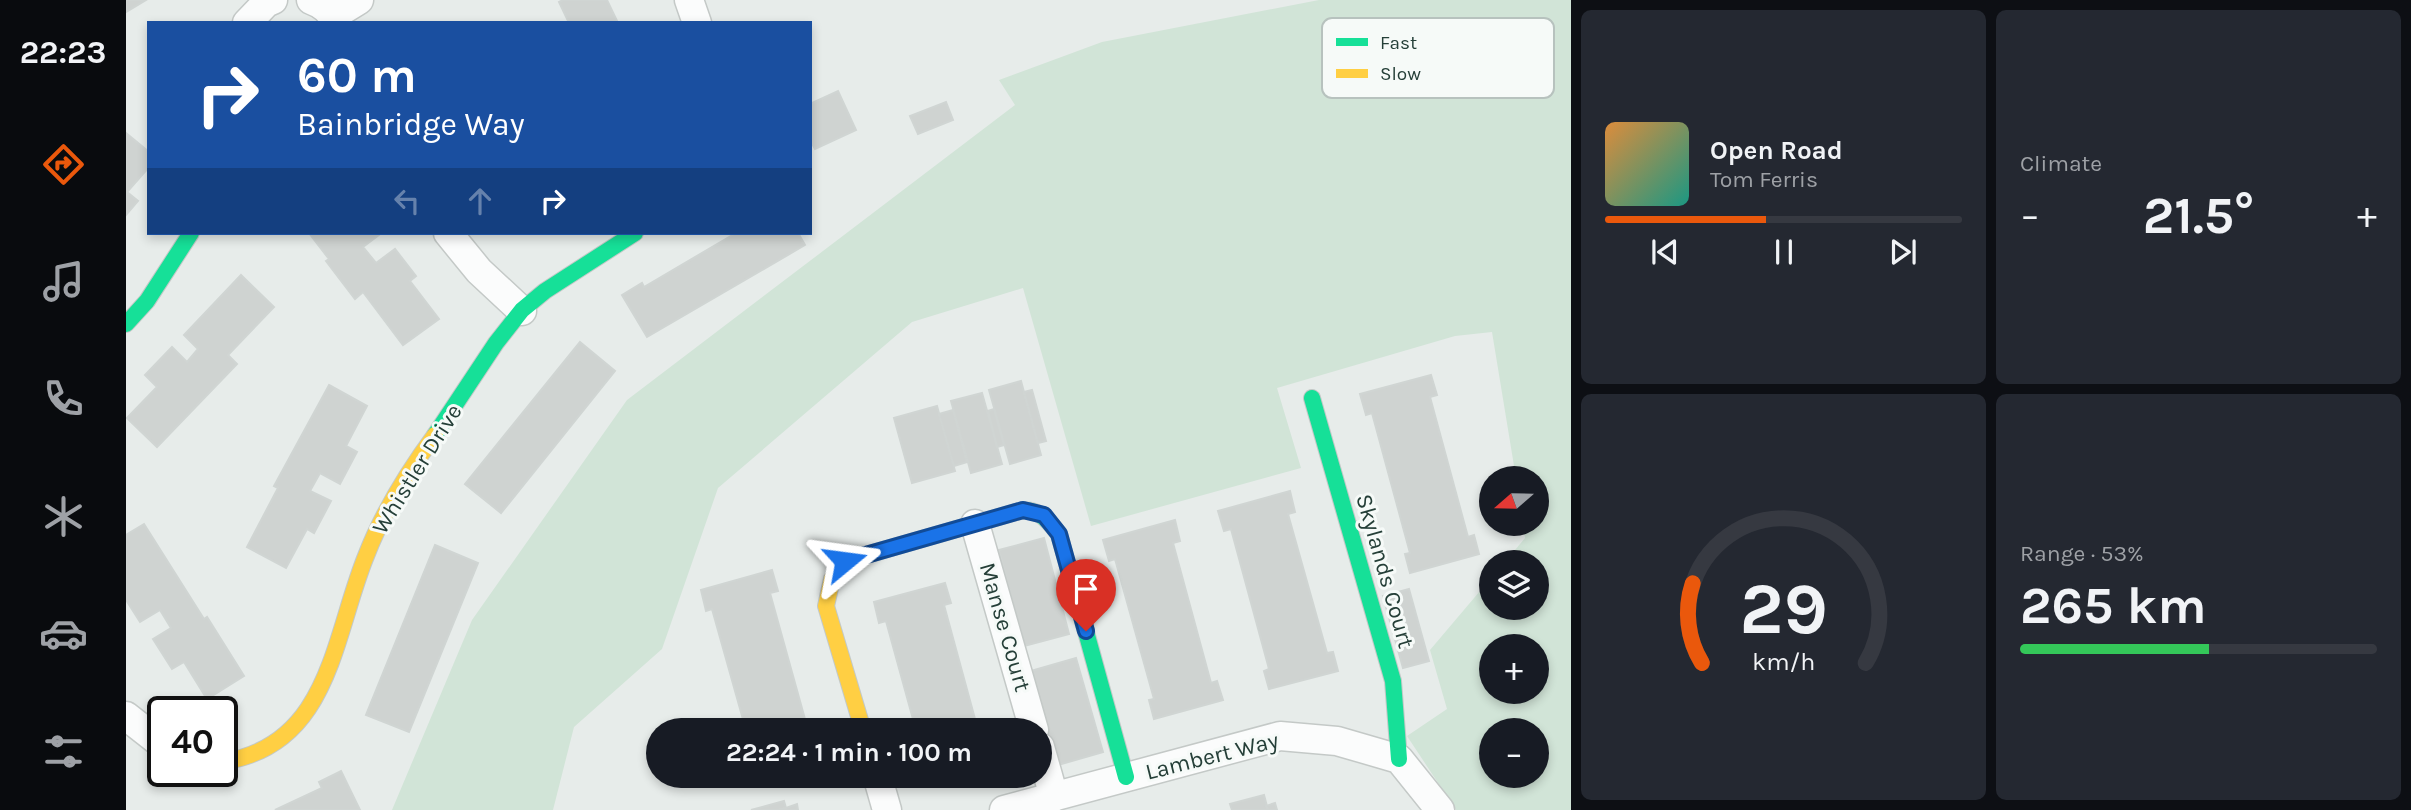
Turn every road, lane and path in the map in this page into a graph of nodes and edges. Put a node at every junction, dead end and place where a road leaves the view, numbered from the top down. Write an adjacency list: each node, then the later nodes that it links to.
1 (359, 0): 3 (street)
2 (689, 0): 4 (street)
3 (327, 13)
4 (696, 21)
5 (190, 235): 9 (street)
6 (450, 235): 8 (street)
7 (632, 235): 8 (street, Whistler Drive)
8 (522, 311): 16 (street, Whistler Drive)
9 (126, 324)
10 (1312, 398): 17 (street, Skylands Court)
11 (975, 524): 13 (street); 14 (street, Manse Court); 18 (street)
12 (126, 716): 15 (street)
13 (859, 718)
14 (1031, 718)
15 (147, 732)
16 (238, 758)
17 (1399, 759): 18 (street, Lambert Way); 24 (street)
18 (1126, 777): 21 (street, Lambert Way)
19 (881, 788): 22 (street)
20 (1051, 788): 21 (street)
21 (1054, 797): 23 (street, Lambert Way)
22 (887, 810)
23 (1004, 810)
24 (1440, 810)

